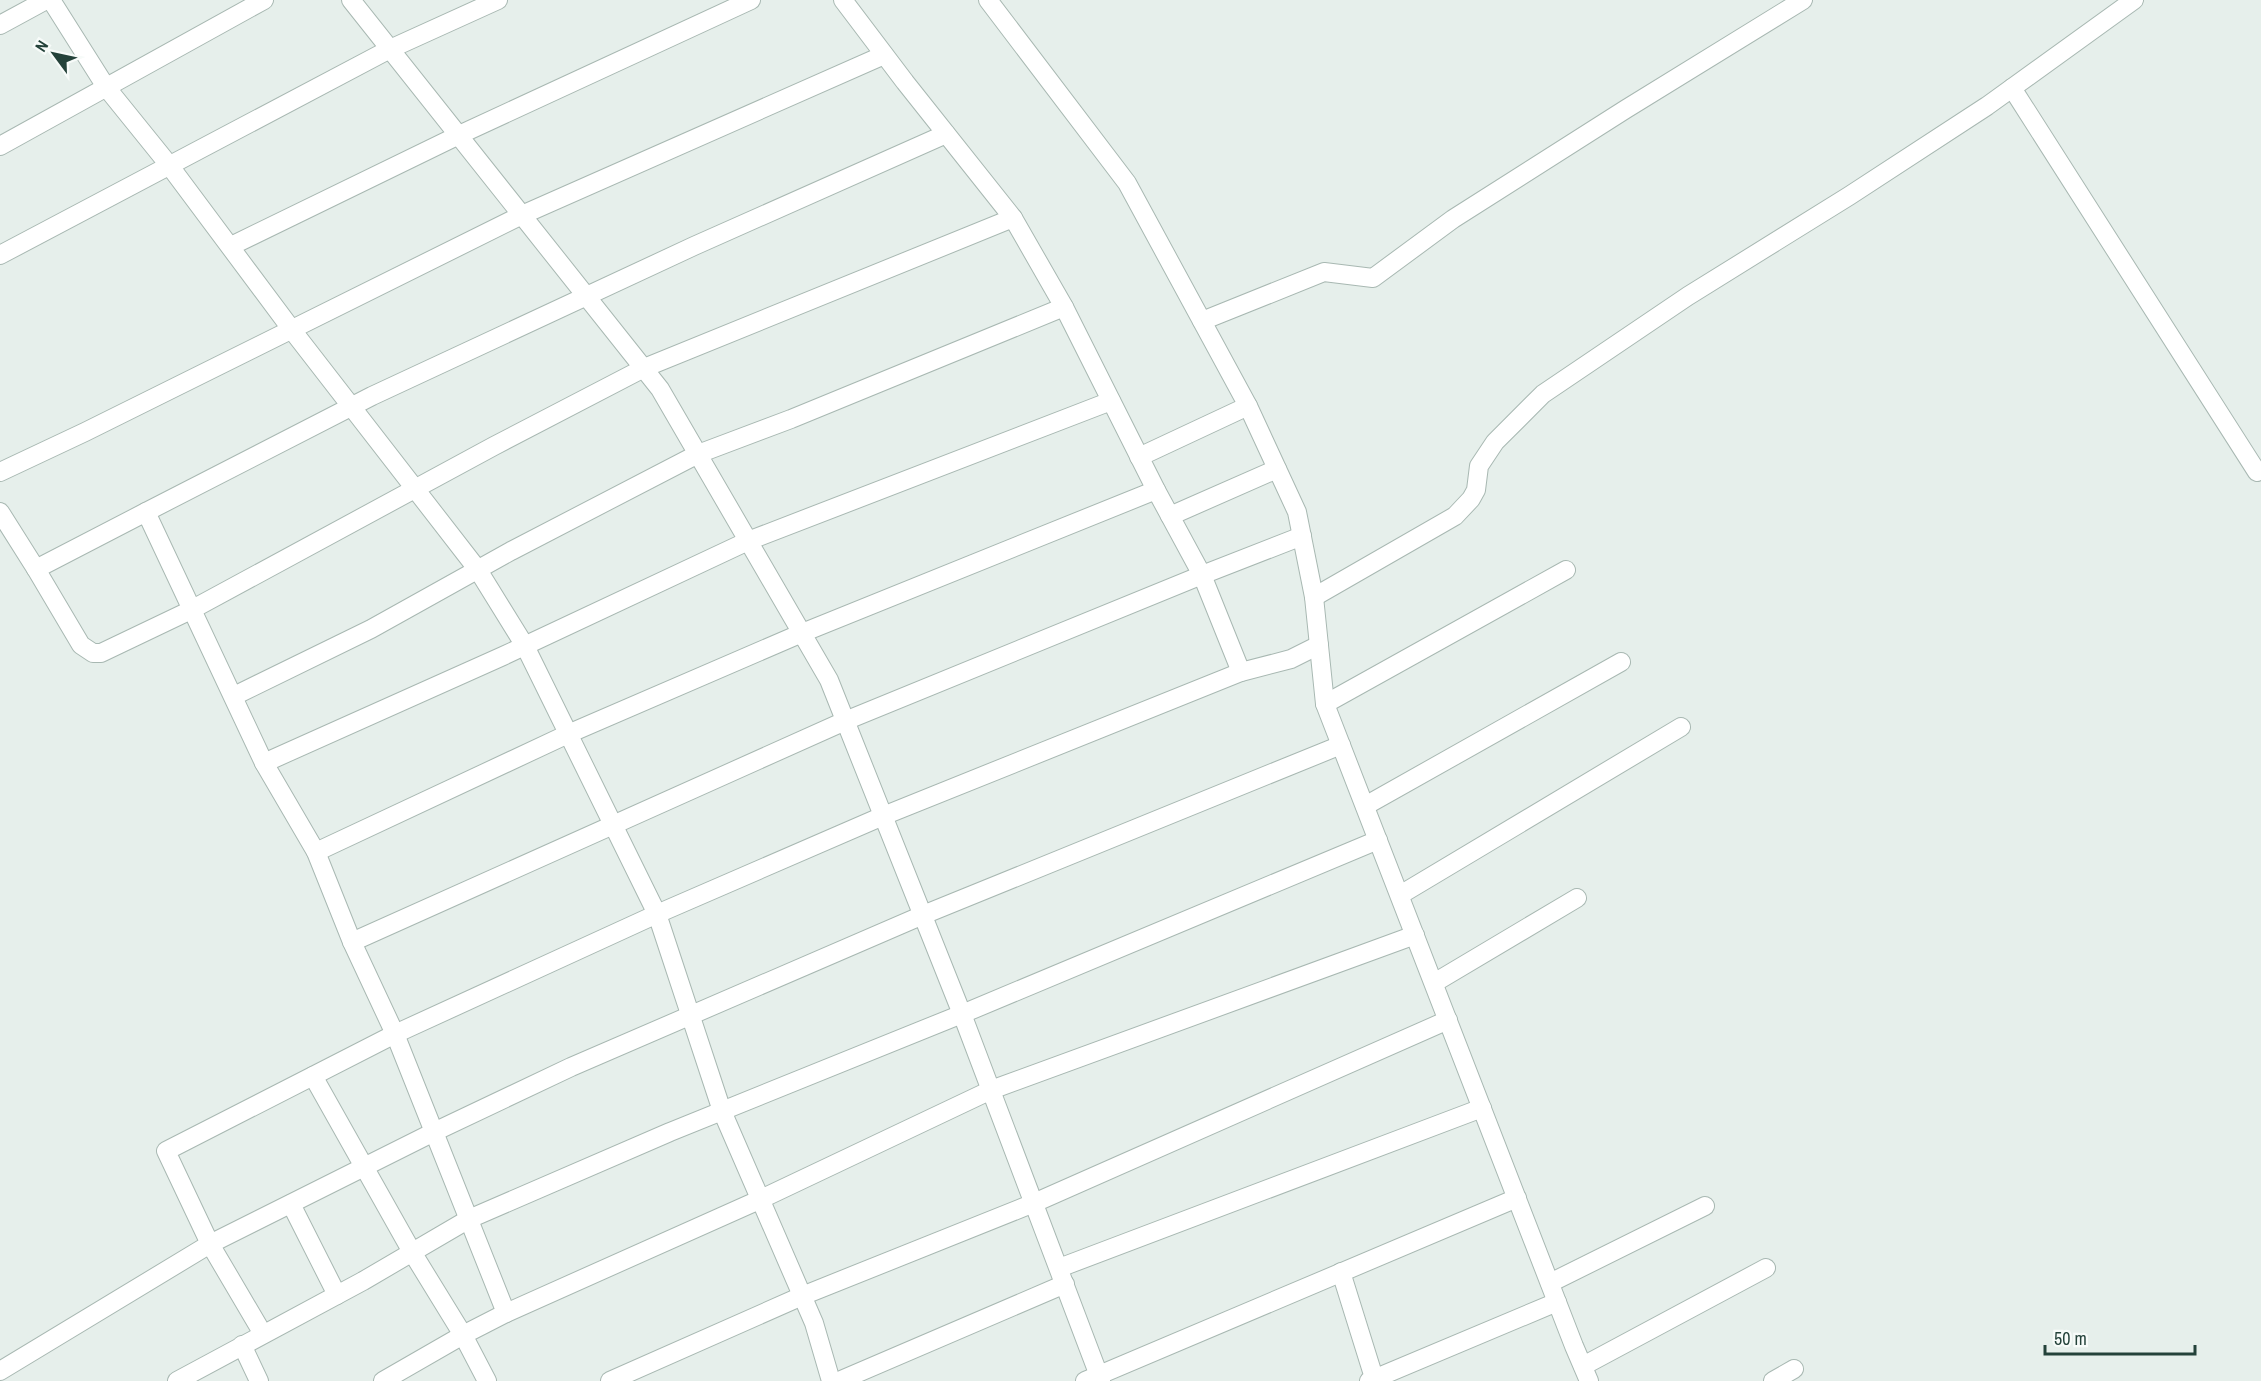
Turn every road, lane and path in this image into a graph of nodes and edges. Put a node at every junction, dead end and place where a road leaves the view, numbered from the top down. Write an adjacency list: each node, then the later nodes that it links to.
1 (46, 0): 11 (street)
2 (51, 0): 14 (street)
3 (264, 0): 14 (street)
4 (351, 0): 12 (street)
5 (498, 0): 12 (street)
6 (752, 0): 17 (street)
7 (843, 0): 13 (street)
8 (988, 0): 26 (street)
9 (1803, 0): 26 (street)
10 (2134, 0): 15 (street)
11 (0, 25)
12 (390, 49): 17 (street); 19 (street)
13 (884, 55): 16 (street); 20 (street)
14 (106, 87): 18 (street); 19 (street)
15 (2012, 88): 36 (street); 48 (street)
16 (946, 134): 21 (street); 24 (street)
17 (459, 135): 20 (street); 22 (street)
18 (0, 146)
19 (170, 165): 22 (street); 23 (street)
20 (522, 215): 24 (street); 27 (street)
21 (1013, 218): 25 (street); 28 (street)
22 (231, 246): 27 (street)
23 (0, 255)
24 (587, 297): 28 (street); 31 (street)
25 (1064, 307): 29 (street); 32 (street)
26 (1202, 321): 30 (street)
27 (292, 330): 31 (street); 35 (street)
28 (644, 368): 32 (street); 37 (street)
29 (1112, 401): 33 (street); 43 (street)
30 (1248, 406): 33 (street); 34 (street)
31 (353, 407): 37 (street); 40 (street)
32 (698, 454): 43 (street); 45 (street)
33 (1139, 457): 38 (street)
34 (1277, 469): 41 (street); 42 (street)
35 (0, 472)
36 (2257, 472)
37 (416, 489): 45 (street); 49 (street)
38 (1156, 490): 41 (street); 50 (street)
39 (0, 512): 44 (street)
40 (146, 512): 44 (street); 49 (street)
41 (1170, 516): 47 (street)
42 (1302, 536): 47 (street); 48 (street)
43 (748, 542): 50 (street); 52 (street)
44 (36, 569): 49 (street)
45 (478, 570): 52 (street); 55 (street)
46 (1566, 570): 56 (street)
47 (1202, 575): 54 (street); 57 (street)
48 (1314, 597): 51 (street)
49 (191, 610): 55 (street)
50 (802, 633): 57 (street); 59 (street)
51 (1319, 645): 54 (street); 56 (street)
52 (525, 646): 59 (street); 61 (street)
53 (1621, 662): 62 (street)
54 (1241, 672): 63 (street)
55 (234, 696): 61 (street)
56 (1325, 704): 60 (street)
57 (845, 721): 63 (street); 64 (street)
58 (1681, 727): 67 (street)
59 (568, 734): 64 (street); 66 (street)
60 (1341, 745): 62 (street); 70 (street)
61 (264, 763): 66 (street)
62 (1365, 806): 65 (street)
63 (883, 816): 69 (street); 70 (street)
64 (613, 826): 69 (street); 72 (street)
65 (1378, 840): 67 (street); 74 (street)
66 (316, 852): 72 (street)
67 (1400, 895): 71 (street)
68 (1577, 898): 73 (street)
69 (657, 914): 75 (street); 77 (street)
70 (923, 915): 74 (street); 75 (street)
71 (1415, 935): 73 (street); 79 (street)
72 (352, 942): 77 (street)
73 (1434, 983): 76 (street)
74 (962, 1014): 79 (street); 81 (street)
75 (692, 1015): 81 (street); 82 (street)
76 (1448, 1020): 80 (street); 86 (street)
77 (395, 1034): 78 (street); 82 (street)
78 (313, 1076): 83 (street); 90 (street)
79 (991, 1090): 85 (street); 86 (street)
80 (1482, 1107): 84 (street); 94 (street)
81 (722, 1111): 85 (street); 89 (street)
82 (434, 1132): 83 (street); 89 (street)
83 (364, 1167): 87 (street); 91 (street)
84 (1517, 1198): 93 (street); 95 (street)
85 (759, 1200): 97 (street); 99 (street)
86 (1034, 1203): 94 (street); 97 (street)
87 (291, 1204): 90 (street); 96 (street)
88 (1705, 1206): 95 (street)
89 (469, 1219): 91 (street); 99 (street)
90 (210, 1244): 100 (street); 104 (street)
91 (412, 1252): 96 (street); 101 (street)
92 (1766, 1268): 105 (street)
93 (1341, 1272): 106 (street); 107 (street)
94 (1062, 1276): 106 (street); 114 (street)
95 (1550, 1283): 98 (street)
96 (337, 1295): 100 (street)
97 (802, 1296): 112 (street); 113 (street)
98 (1557, 1302): 105 (street); 107 (street)
99 (506, 1313): 101 (street)
100 (263, 1334): 102 (street)
101 (463, 1335): 110 (street); 111 (street)
102 (242, 1345): 108 (street); 109 (street)
103 (1794, 1370): 115 (street)
104 (0, 1371)
105 (1586, 1373)
106 (1095, 1379)
107 (1373, 1380)
108 (177, 1381)
109 (259, 1381)
110 (383, 1381)
111 (488, 1381)
112 (610, 1381)
113 (831, 1381)
114 (839, 1381)
115 (1773, 1381)

